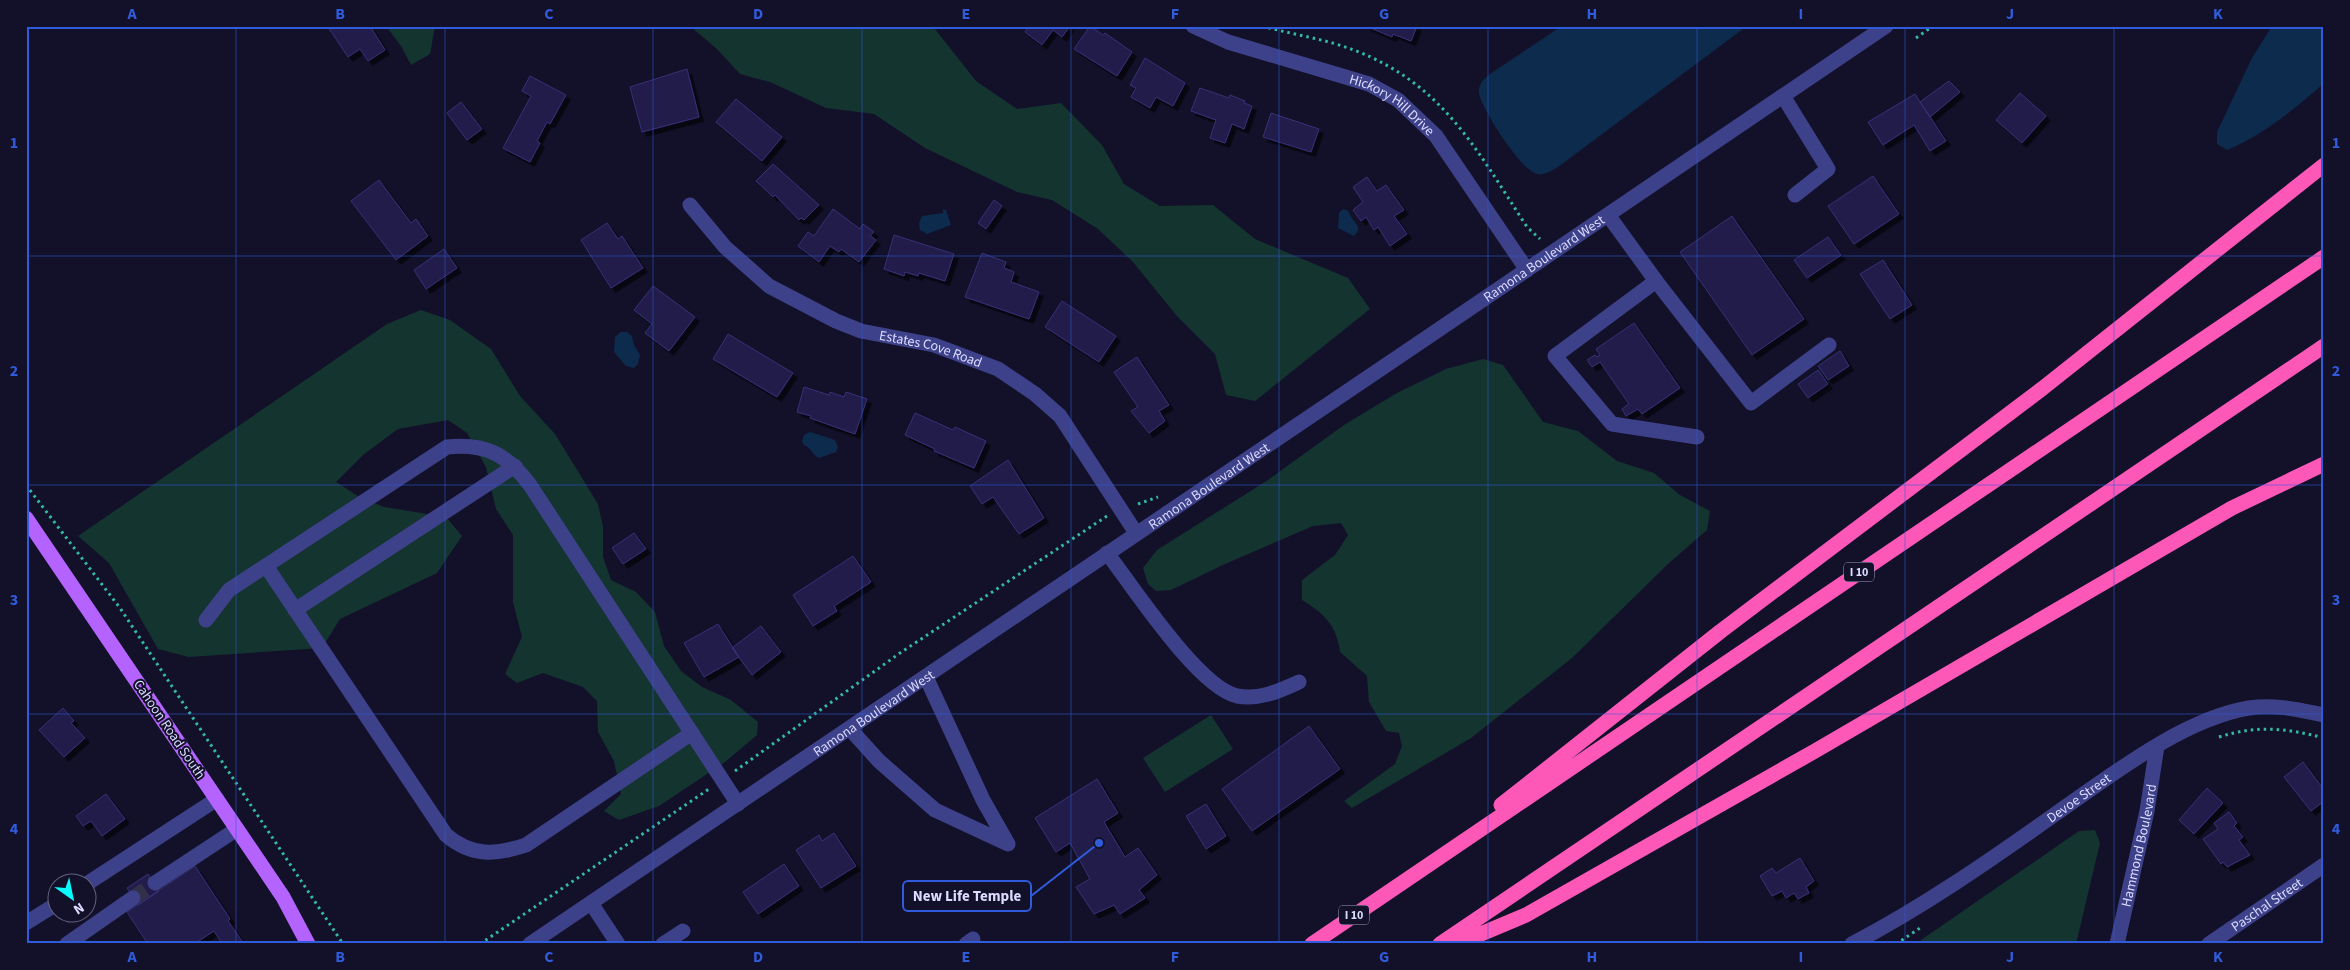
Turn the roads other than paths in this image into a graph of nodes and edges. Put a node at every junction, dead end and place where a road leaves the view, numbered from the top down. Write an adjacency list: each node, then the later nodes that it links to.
1 (1193, 26): 9 (street, Hickory Hill Drive)
2 (1886, 26): 3 (street, Ramona Boulevard West)
3 (1783, 96): 5 (street); 7 (street, Ramona Boulevard West)
4 (2324, 165): 34 (highway)
5 (1795, 195)
6 (690, 205): 17 (street, Estates Cove Road)
7 (1608, 215): 9 (street, Ramona Boulevard West); 10 (street)
8 (2324, 257): 34 (highway, I 10)
9 (1527, 270): 17 (street, Ramona Boulevard West)
10 (1656, 281): 11 (street); 13 (street)
11 (1829, 345)
12 (2324, 346): 46 (highway)
13 (1697, 437)
14 (2324, 464): 47 (highway)
15 (515, 466): 19 (street); 20 (street); 26 (street)
16 (26, 518): 28 (main road, Cahoon Road South)
17 (1136, 533): 18 (street, Ramona Boulevard West)
18 (1107, 553): 22 (street, Ramona Boulevard West); 23 (street)
19 (266, 566): 20 (street); 21 (street)
20 (295, 610): 26 (street)
21 (206, 620)
22 (926, 677): 25 (street, Ramona Boulevard West); 25 (street)
23 (1299, 682)
24 (2324, 715): 27 (street, Devoe Street)
25 (850, 729): 29 (street, Ramona Boulevard West)
26 (692, 733): 29 (street)
27 (2157, 746): 48 (street, Devoe Street); 49 (street, Hammond Boulevard)
28 (217, 799): 30 (main road, Cahoon Road South); 32 (street)
29 (738, 804): 36 (street, Ramona Boulevard West)
30 (237, 829): 33 (street); 41 (main road, Cahoon Road South)
31 (2324, 865): 50 (street, Paschal Street)
32 (98, 877)
33 (155, 883)
34 (1395, 887): 45 (highway, I 10)
35 (133, 898): 40 (street)
36 (591, 903): 42 (street, Ramona Boulevard West); 43 (street)
37 (48, 910): 38 (street)
38 (26, 924)
39 (683, 931): 44 (street)
40 (67, 944)
41 (308, 944)
42 (530, 944)
43 (618, 944)
44 (663, 944)
45 (1312, 944)
46 (1440, 944)
47 (1457, 944)
48 (1852, 944)
49 (2117, 944)
50 (2209, 944)

